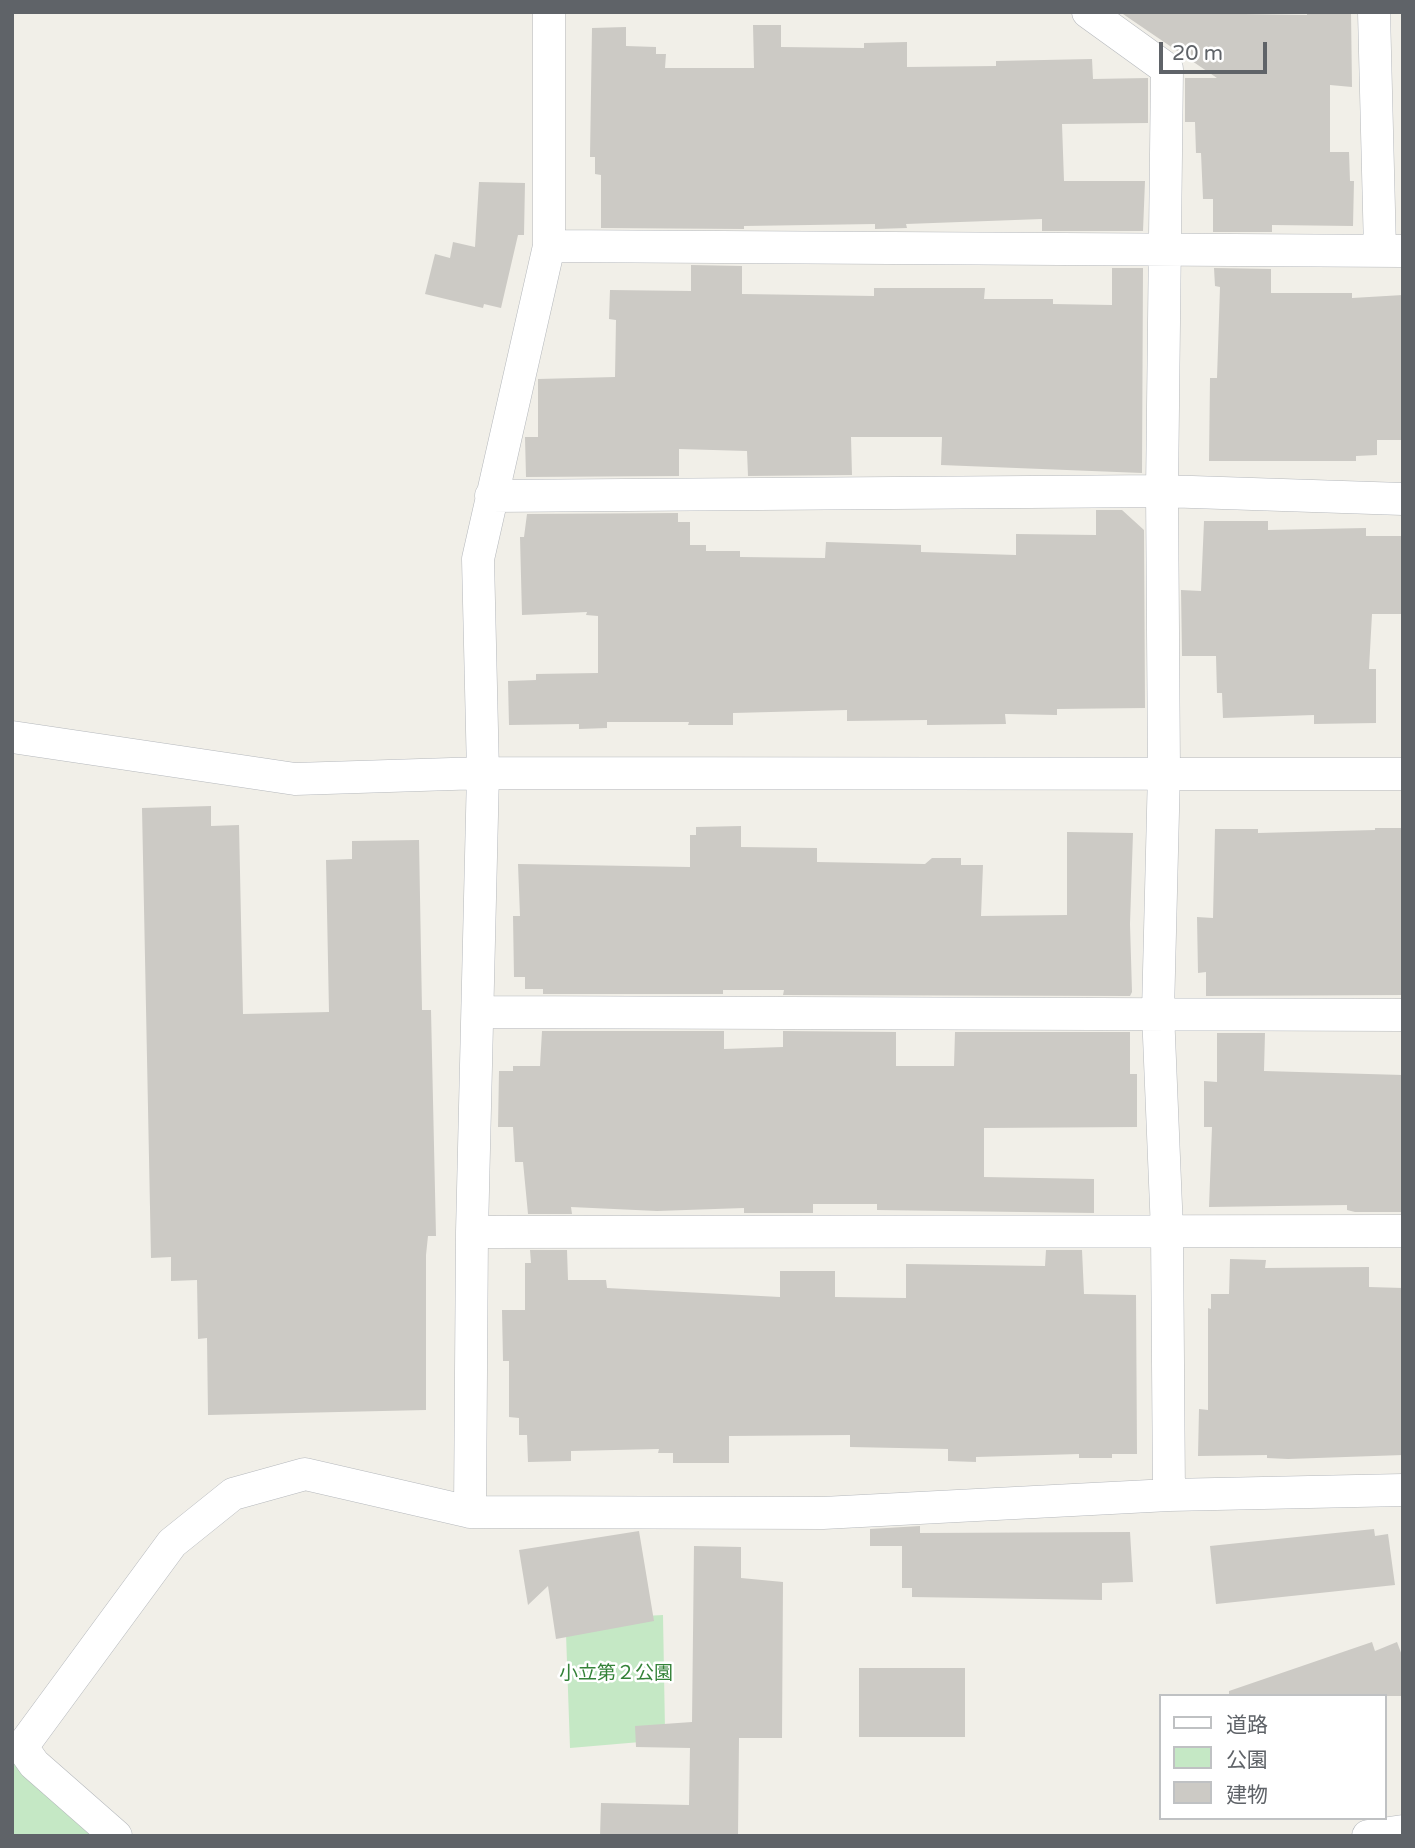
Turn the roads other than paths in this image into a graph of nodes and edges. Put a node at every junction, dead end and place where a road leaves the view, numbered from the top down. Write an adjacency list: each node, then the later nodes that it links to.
1 (549, 12): 4 (street)
2 (1088, 12): 6 (street)
3 (1374, 12): 5 (street)
4 (548, 246): 6 (street); 8 (street)
5 (1391, 250): 6 (street)
6 (1166, 251): 7 (street)
7 (1162, 491): 8 (street); 9 (street); 11 (street)
8 (491, 496): 12 (street)
9 (1403, 499)
10 (12, 737): 12 (street)
11 (1164, 771): 12 (street); 13 (street); 15 (street)
12 (483, 772): 14 (street)
13 (1403, 774)
14 (478, 1012): 15 (street); 19 (street)
15 (1158, 1012): 16 (street); 17 (street)
16 (1403, 1015)
17 (1167, 1231): 18 (street); 19 (street); 21 (street)
18 (1403, 1231)
19 (472, 1232): 22 (street)
20 (1403, 1490): 21 (street)
21 (1169, 1495): 22 (street)
22 (470, 1511): 24 (street)
23 (1403, 1831): 25 (street)
24 (116, 1836)
25 (1368, 1836)

